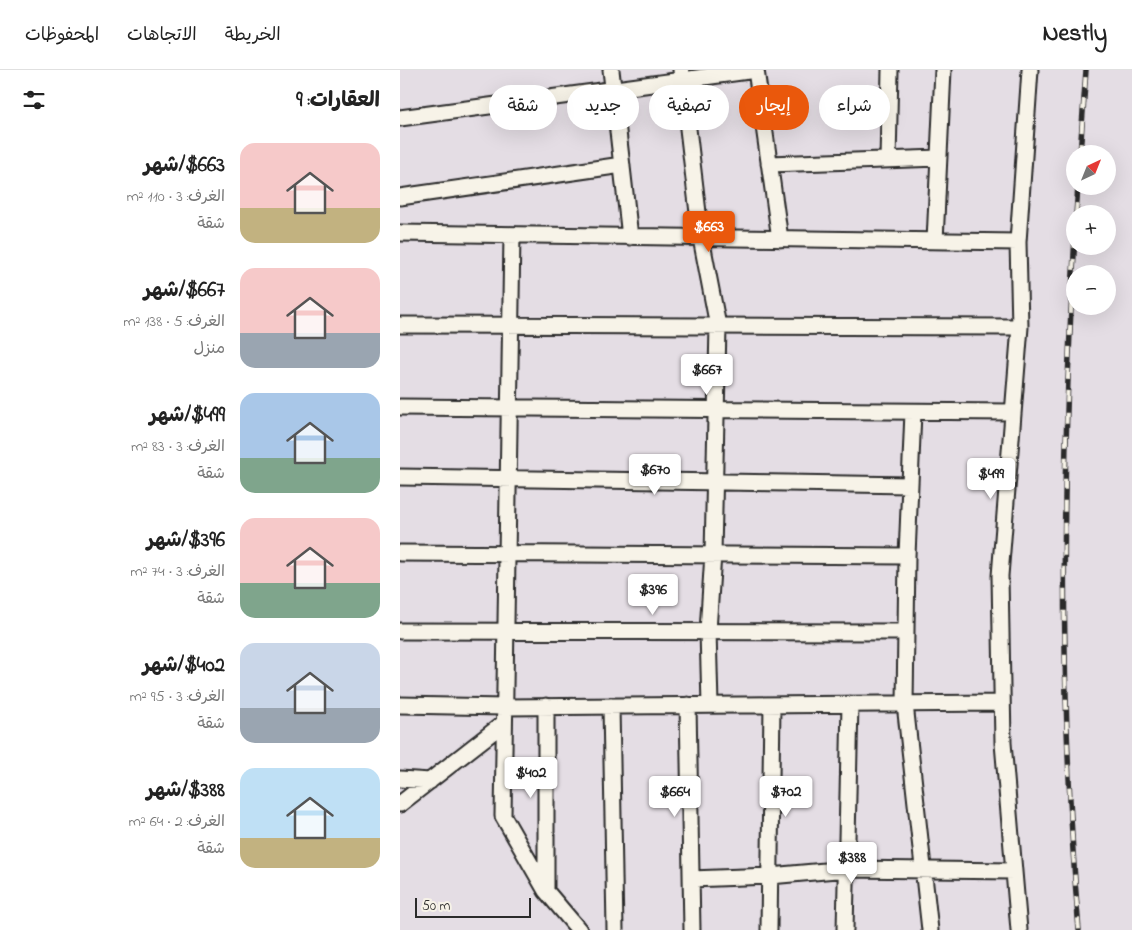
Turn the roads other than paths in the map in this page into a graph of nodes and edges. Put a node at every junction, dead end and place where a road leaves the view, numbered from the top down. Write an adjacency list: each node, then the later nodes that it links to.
1 (611, 70): 6 (street)
2 (890, 70): 12 (street)
3 (943, 70): 11 (street)
4 (1030, 70): 22 (street)
5 (681, 75): 7 (street); 13 (street); 19 (street)
6 (613, 85)
7 (633, 85)
8 (567, 95): 9 (street)
9 (400, 118)
10 (618, 130): 14 (street)
11 (939, 158): 12 (street); 21 (street)
12 (888, 160): 13 (street)
13 (769, 164): 20 (street)
14 (622, 165): 15 (street); 18 (street)
15 (400, 197)
16 (400, 234): 17 (street)
17 (512, 235): 18 (street); 24 (street)
18 (630, 236): 19 (street)
19 (701, 238): 20 (street); 25 (street)
20 (780, 239): 21 (street)
21 (935, 241): 22 (street)
22 (1018, 242): 26 (street)
23 (400, 325): 24 (street)
24 (510, 325): 25 (street); 28 (street)
25 (718, 326): 26 (street); 29 (street)
26 (1020, 327): 31 (street)
27 (400, 407): 28 (street)
28 (509, 409): 29 (street); 33 (street)
29 (716, 411): 30 (street); 34 (street)
30 (913, 412): 31 (street); 35 (street)
31 (1013, 412): 44 (street)
32 (400, 477): 33 (street)
33 (508, 478): 34 (street); 36 (street)
34 (713, 482): 35 (street); 38 (street)
35 (910, 485): 39 (street)
36 (507, 552): 37 (street); 38 (street); 40 (street)
37 (400, 553)
38 (713, 554): 39 (street); 42 (street)
39 (907, 556): 43 (street)
40 (506, 630): 41 (street); 42 (street); 53 (street)
41 (400, 631)
42 (708, 631): 43 (street); 49 (street)
43 (906, 632): 46 (street)
44 (1002, 703): 46 (street); 60 (street)
45 (850, 704): 46 (street); 50 (street); 58 (street)
46 (905, 704): 59 (street)
47 (400, 705): 53 (street)
48 (688, 705): 49 (street); 52 (street); 62 (street)
49 (710, 705): 50 (street)
50 (772, 705): 61 (street)
51 (546, 706): 52 (street); 53 (street); 63 (street)
52 (611, 706): 65 (street)
53 (504, 707): 54 (street)
54 (504, 723): 56 (street); 63 (street)
55 (400, 779): 56 (street)
56 (430, 781): 57 (street)
57 (400, 804)
58 (846, 869): 59 (street); 61 (street); 68 (street)
59 (922, 870): 60 (street); 69 (street)
60 (1014, 871): 70 (street)
61 (770, 876): 62 (street); 67 (street)
62 (691, 879): 66 (street)
63 (546, 891): 64 (street)
64 (579, 930)
65 (615, 930)
66 (692, 930)
67 (770, 930)
68 (846, 930)
69 (930, 930)
70 (1019, 930)

